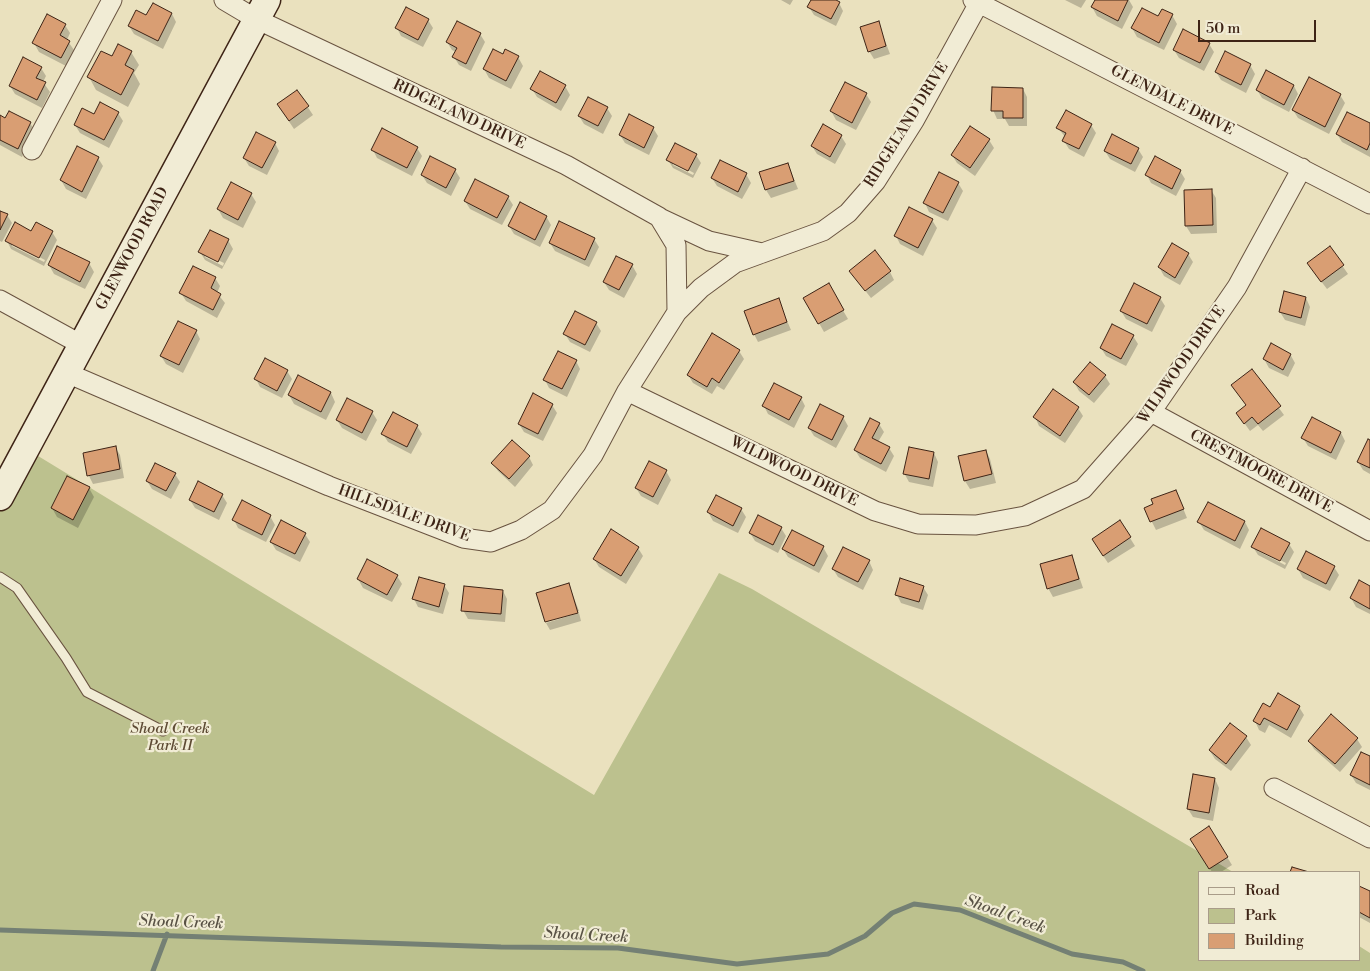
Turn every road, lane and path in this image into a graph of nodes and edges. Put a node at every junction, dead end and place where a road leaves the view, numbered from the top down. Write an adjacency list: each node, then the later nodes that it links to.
1 (112, 0): 5 (street)
2 (224, 0): 4 (street, RIDGELAND DRIVE)
3 (976, 2): 6 (street, GLENDALE DRIVE); 9 (street, RIDGELAND DRIVE)
4 (261, 10): 8 (street, RIDGELAND DRIVE); 12 (main road, GLENWOOD ROAD)
5 (32, 150)
6 (1302, 168): 7 (street, GLENDALE DRIVE); 15 (street, WILDWOOD DRIVE)
7 (1370, 204)
8 (659, 217): 9 (street, RIDGELAND DRIVE); 11 (street, RIDGELAND DRIVE)
9 (762, 253): 11 (street, RIDGELAND DRIVE)
10 (0, 300): 12 (street)
11 (677, 312): 14 (street, HILLSDALE DRIVE)
12 (82, 345): 13 (main road, GLENWOOD ROAD)
13 (67, 373): 14 (street, HILLSDALE DRIVE); 16 (main road, GLENWOOD ROAD)
14 (627, 391): 15 (street, WILDWOOD DRIVE)
15 (1151, 412): 17 (street, CRESTMOORE DRIVE)
16 (0, 497)
17 (1370, 531)
18 (0, 577): 19 (lane)
19 (162, 731)
20 (1274, 788): 21 (street)
21 (1370, 838)

